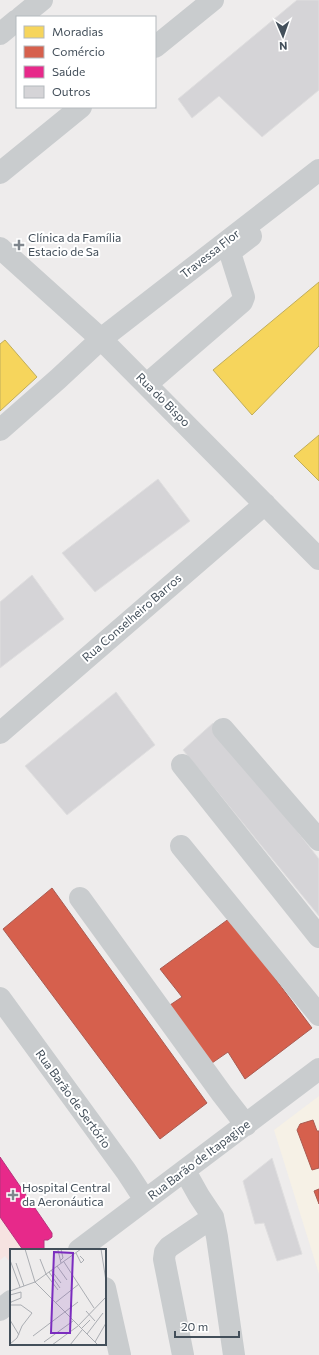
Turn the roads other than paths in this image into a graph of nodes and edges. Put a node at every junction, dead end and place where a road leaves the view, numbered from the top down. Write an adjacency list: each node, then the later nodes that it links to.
1 (42, 0): 3 (street)
2 (213, 0): 6 (street)
3 (22, 16)
4 (16, 21): 5 (street)
5 (0, 34)
6 (156, 46)
7 (80, 108): 9 (street)
8 (319, 170): 12 (street, Travessa Flor)
9 (0, 173)
10 (292, 202): 13 (street)
11 (0, 248): 12 (street, Rua do Bispo)
12 (101, 338): 13 (street, Rua do Bispo); 14 (street, Travessa Flor)
13 (147, 384): 15 (street, Rua do Bispo)
14 (0, 430)
15 (264, 504): 16 (street, Rua do Bispo); 18 (street, Rua Conselheiro Barros)
16 (319, 559)
17 (223, 729): 20 (street)
18 (0, 733)
19 (182, 765): 23 (street)
20 (319, 840)
21 (180, 846): 25 (street)
22 (80, 898): 27 (street)
23 (319, 936)
24 (0, 998): 29 (street, Rua Barão de Sertório)
25 (319, 1015)
26 (319, 1069): 27 (street, Rua Barão de Itapagipe)
27 (246, 1124): 28 (street, Rua Barão de Itapagipe)
28 (185, 1171): 29 (street, Rua Barão de Itapagipe); 30 (street)
29 (145, 1200): 31 (street, Rua Barão de Itapagipe)
30 (213, 1217): 36 (street); 37 (street)
31 (88, 1247)
32 (106, 1292): 35 (street)
33 (10, 1302): 34 (street)
34 (0, 1310)
35 (120, 1355)
36 (183, 1355)
37 (234, 1355)

